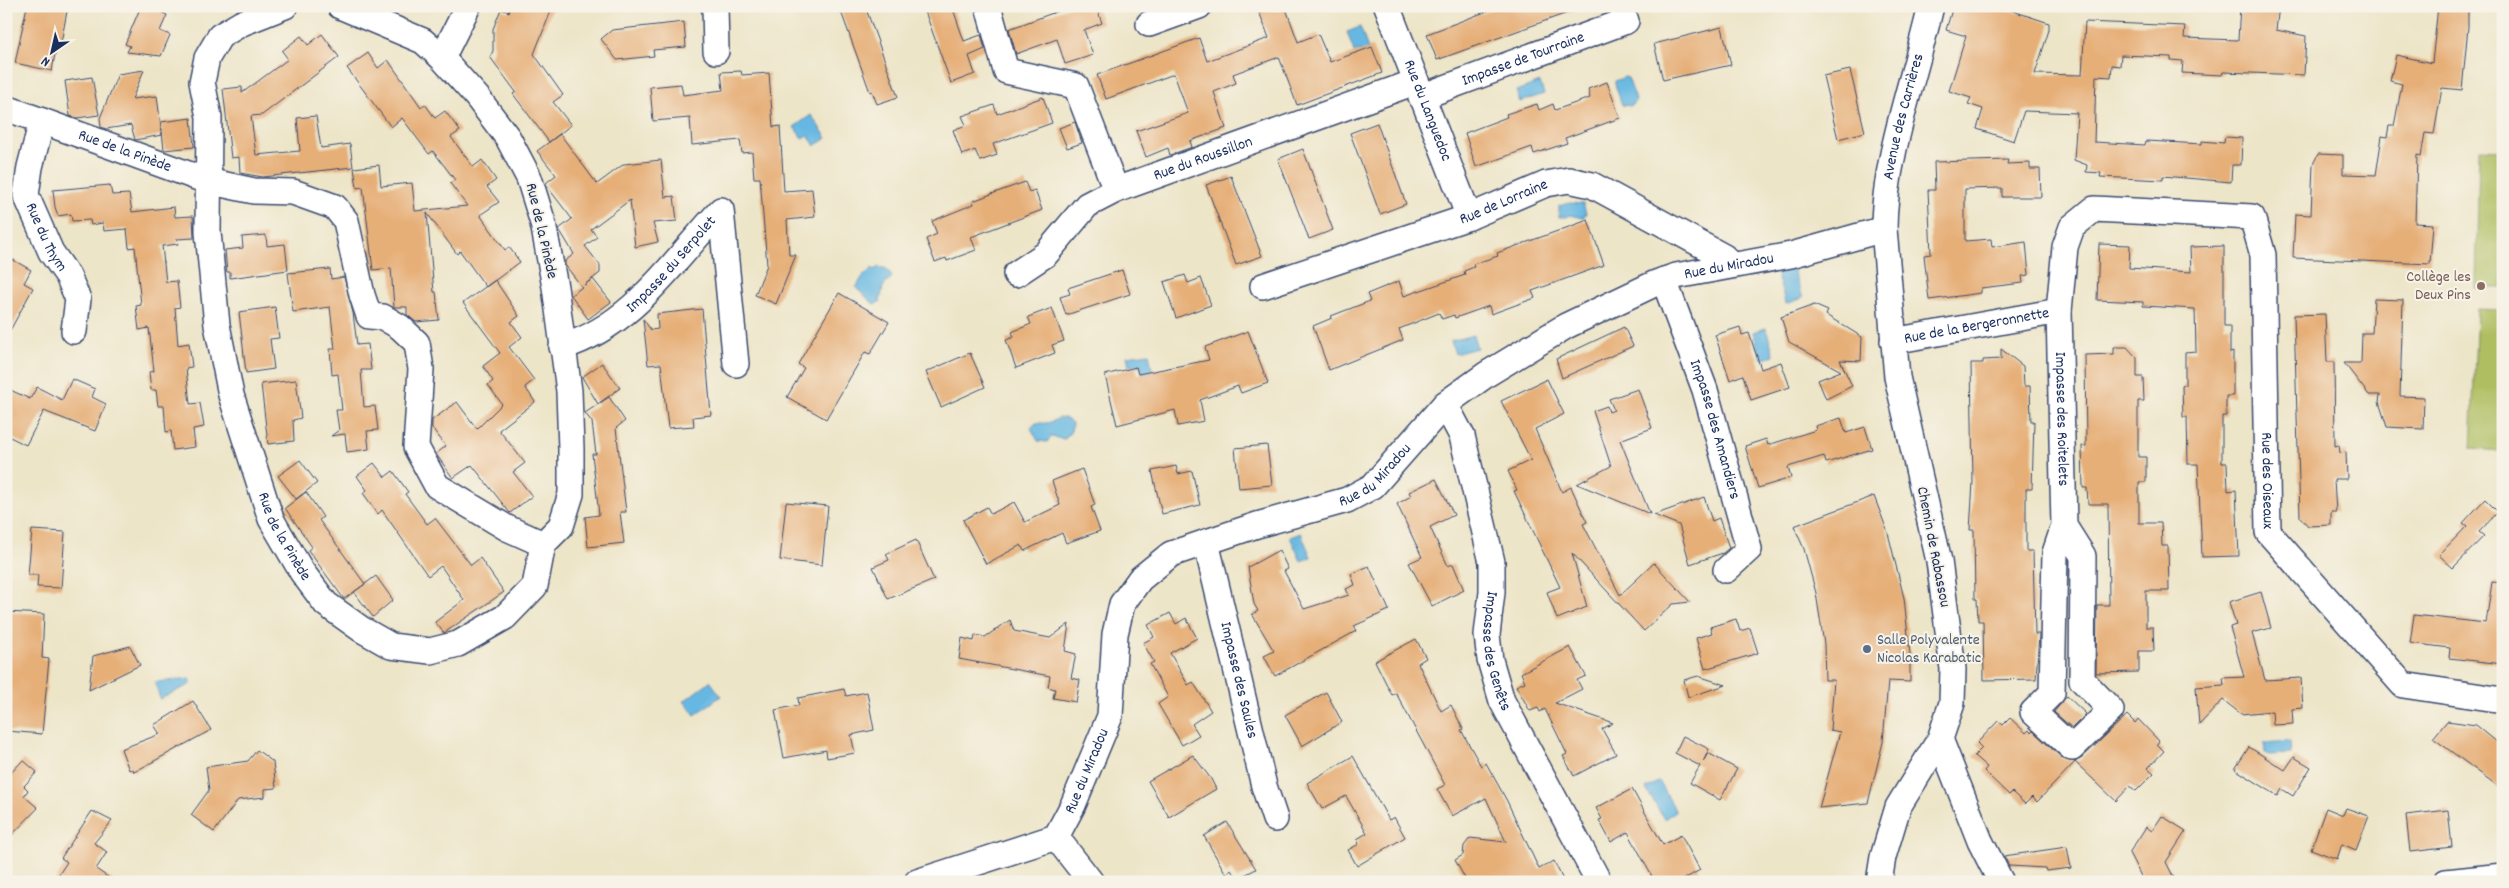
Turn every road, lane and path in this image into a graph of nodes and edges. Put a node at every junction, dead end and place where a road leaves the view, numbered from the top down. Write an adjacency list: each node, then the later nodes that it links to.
1 (285, 6): 16 (street, Rue de la Pinède)
2 (340, 6): 12 (street, Rue de la Pinède)
3 (468, 6): 12 (street)
4 (715, 6): 11 (street)
5 (988, 6): 17 (street)
6 (1199, 6): 10 (street)
7 (1387, 6): 13 (street, Rue du Languedoc)
8 (1931, 6): 20 (street, Avenue des Carrières)
9 (1626, 20): 13 (street, Impasse de Tourraine)
10 (1149, 24)
11 (716, 52)
12 (442, 58): 28 (street, Rue de la Pinède)
13 (1418, 89): 17 (street, Rue du Roussillon); 18 (street, Rue du Languedoc)
14 (6, 108): 15 (street)
15 (42, 121): 16 (street, Rue de la Pinède); 26 (street, Rue du Thym)
16 (207, 181): 33 (street, Rue de la Pinède); 33 (street, Rue de la Pinède)
17 (1116, 190): 22 (street, Rue du Roussillon)
18 (1469, 217): 21 (street, Rue de Lorraine); 24 (street, Rue de Lorraine)
19 (2252, 217): 25 (street, Rue de la Bergeronnette); 35 (street, Rue des Oiseaux)
20 (1884, 229): 21 (street, Rue du Miradou); 27 (street, Chemin de Rabassou)
21 (1732, 265): 23 (street, Rue du Miradou)
22 (1016, 274)
23 (1664, 280): 30 (street, Rue du Miradou); 34 (street, Impasse des Amandiers)
24 (1263, 286)
25 (2058, 311): 27 (street, Rue de la Bergeronnette); 31 (street, Impasse des Roitelets)
26 (74, 331)
27 (1893, 341): 36 (street, Chemin de Rabassou)
28 (562, 346): 29 (street, Impasse du Serpolet); 33 (street, Rue de la Pinède)
29 (736, 364)
30 (1445, 404): 32 (street, Rue du Miradou); 43 (street, Impasse des Genêts)
31 (2064, 526): 31 (street, Impasse des Roitelets)
32 (1206, 542): 37 (street, Impasse des Saules); 38 (street, Rue du Miradou)
33 (543, 544)
34 (1726, 570)
35 (2503, 700)
36 (1940, 738): 44 (street, Chemin de Rabassou); 45 (street)
37 (1275, 819)
38 (1056, 838): 39 (street); 42 (street)
39 (984, 871): 41 (street)
40 (2503, 876): 46 (street)
41 (917, 882)
42 (1091, 882)
43 (1599, 882)
44 (1879, 882)
45 (2001, 882)
46 (2446, 882)

